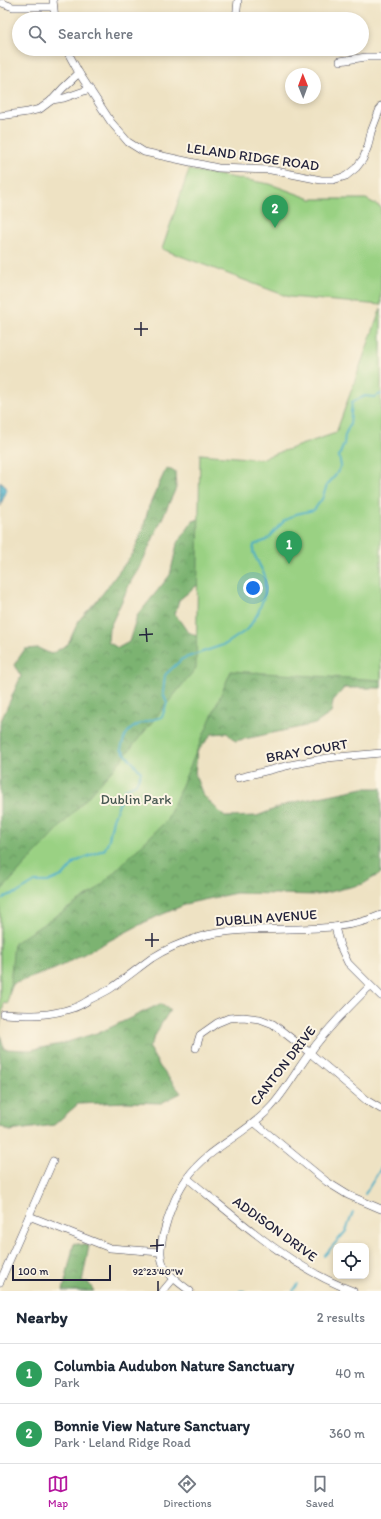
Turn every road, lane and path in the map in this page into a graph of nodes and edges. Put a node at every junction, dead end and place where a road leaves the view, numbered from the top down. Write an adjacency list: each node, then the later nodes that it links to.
1 (9, 0): 3 (street)
2 (238, 0): 5 (street)
3 (1, 3): 4 (street)
4 (53, 3)
5 (237, 12)
6 (70, 56): 9 (street, LELAND RIDGE ROAD)
7 (381, 57): 8 (street)
8 (340, 62)
9 (79, 73): 10 (street, LELAND RIDGE ROAD); 11 (street)
10 (90, 90): 11 (street); 12 (street, LELAND RIDGE ROAD)
11 (52, 100): 13 (street)
12 (381, 106)
13 (0, 116)
14 (381, 753): 15 (street, BRAY COURT)
15 (238, 778)
16 (381, 915): 17 (street, DUBLIN AVENUE)
17 (335, 927): 18 (street); 20 (street, DUBLIN AVENUE)
18 (370, 986): 19 (street); 22 (street, CANTON DRIVE)
19 (381, 996)
20 (4, 1014)
21 (196, 1048): 22 (street)
22 (310, 1053): 23 (street); 24 (street, CANTON DRIVE)
23 (381, 1109)
24 (255, 1123): 26 (street, CANTON DRIVE); 27 (street)
25 (52, 1161): 28 (street)
26 (187, 1178): 29 (street, CANTON DRIVE); 34 (street, ADDISON DRIVE)
27 (381, 1209)
28 (29, 1216): 29 (street); 31 (street)
29 (160, 1252): 30 (street)
30 (173, 1279): 32 (street); 33 (street)
31 (0, 1282)
32 (163, 1291)
33 (190, 1291)
34 (353, 1291)

